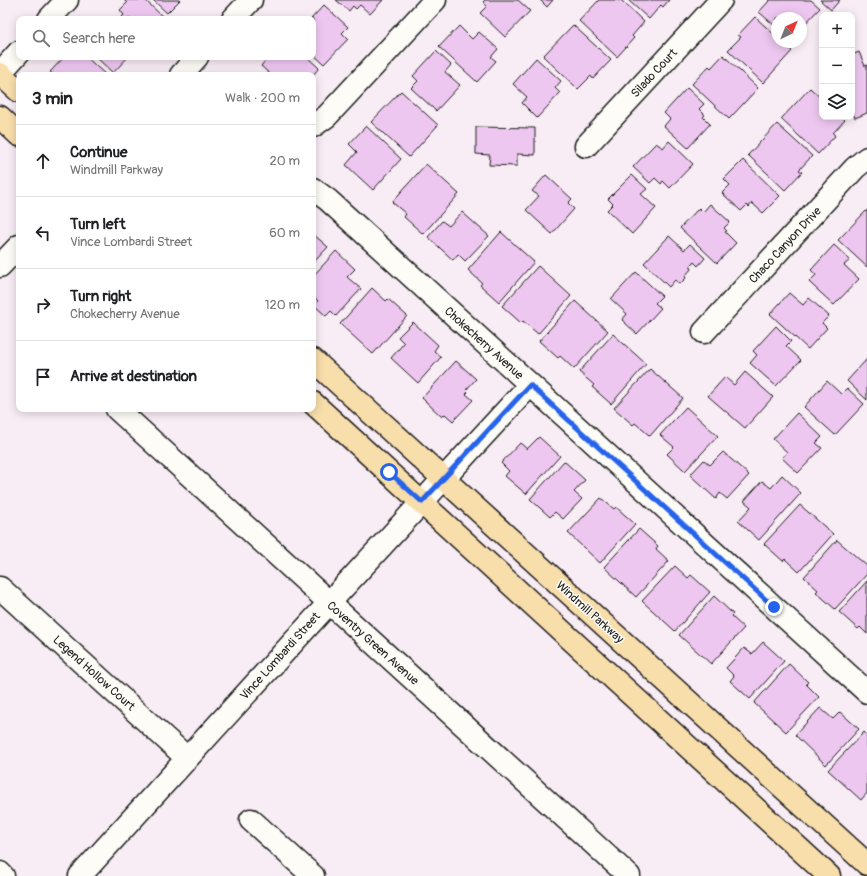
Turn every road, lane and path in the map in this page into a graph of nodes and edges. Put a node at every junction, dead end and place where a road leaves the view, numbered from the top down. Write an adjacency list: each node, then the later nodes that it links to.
1 (67, 0): 5 (street)
2 (251, 0): 6 (street)
3 (434, 0): 13 (street)
4 (721, 0): 15 (street, Silado Court)
5 (52, 16)
6 (236, 16)
7 (16, 55): 10 (street)
8 (195, 60): 9 (street)
9 (183, 72)
10 (0, 73): 11 (main road)
11 (16, 88)
12 (0, 117): 14 (main road)
13 (316, 124)
14 (16, 132)
15 (586, 146)
16 (867, 158): 20 (street, Chaco Canyon Drive)
17 (316, 191): 22 (street, Chokecherry Avenue)
18 (16, 249): 19 (street)
19 (0, 266)
20 (704, 332)
21 (316, 363): 25 (main road, Windmill Parkway)
22 (530, 385): 25 (street, Vince Lombardi Street); 29 (street, Chokecherry Avenue)
23 (316, 406): 26 (main road)
24 (120, 412): 28 (street, Coventry Green Avenue)
25 (443, 479): 26 (street, Vince Lombardi Street); 32 (main road, Windmill Parkway)
26 (422, 502): 28 (street, Vince Lombardi Street); 38 (main road)
27 (0, 588): 30 (street, Legend Hollow Court)
28 (329, 603): 30 (street, Vince Lombardi Street); 37 (street, Coventry Green Avenue)
29 (867, 692)
30 (187, 758): 35 (street, Vince Lombardi Street)
31 (251, 820): 36 (street)
32 (867, 864)
33 (0, 873): 34 (street)
34 (3, 876)
35 (80, 876)
36 (313, 876)
37 (629, 876)
38 (829, 876)

